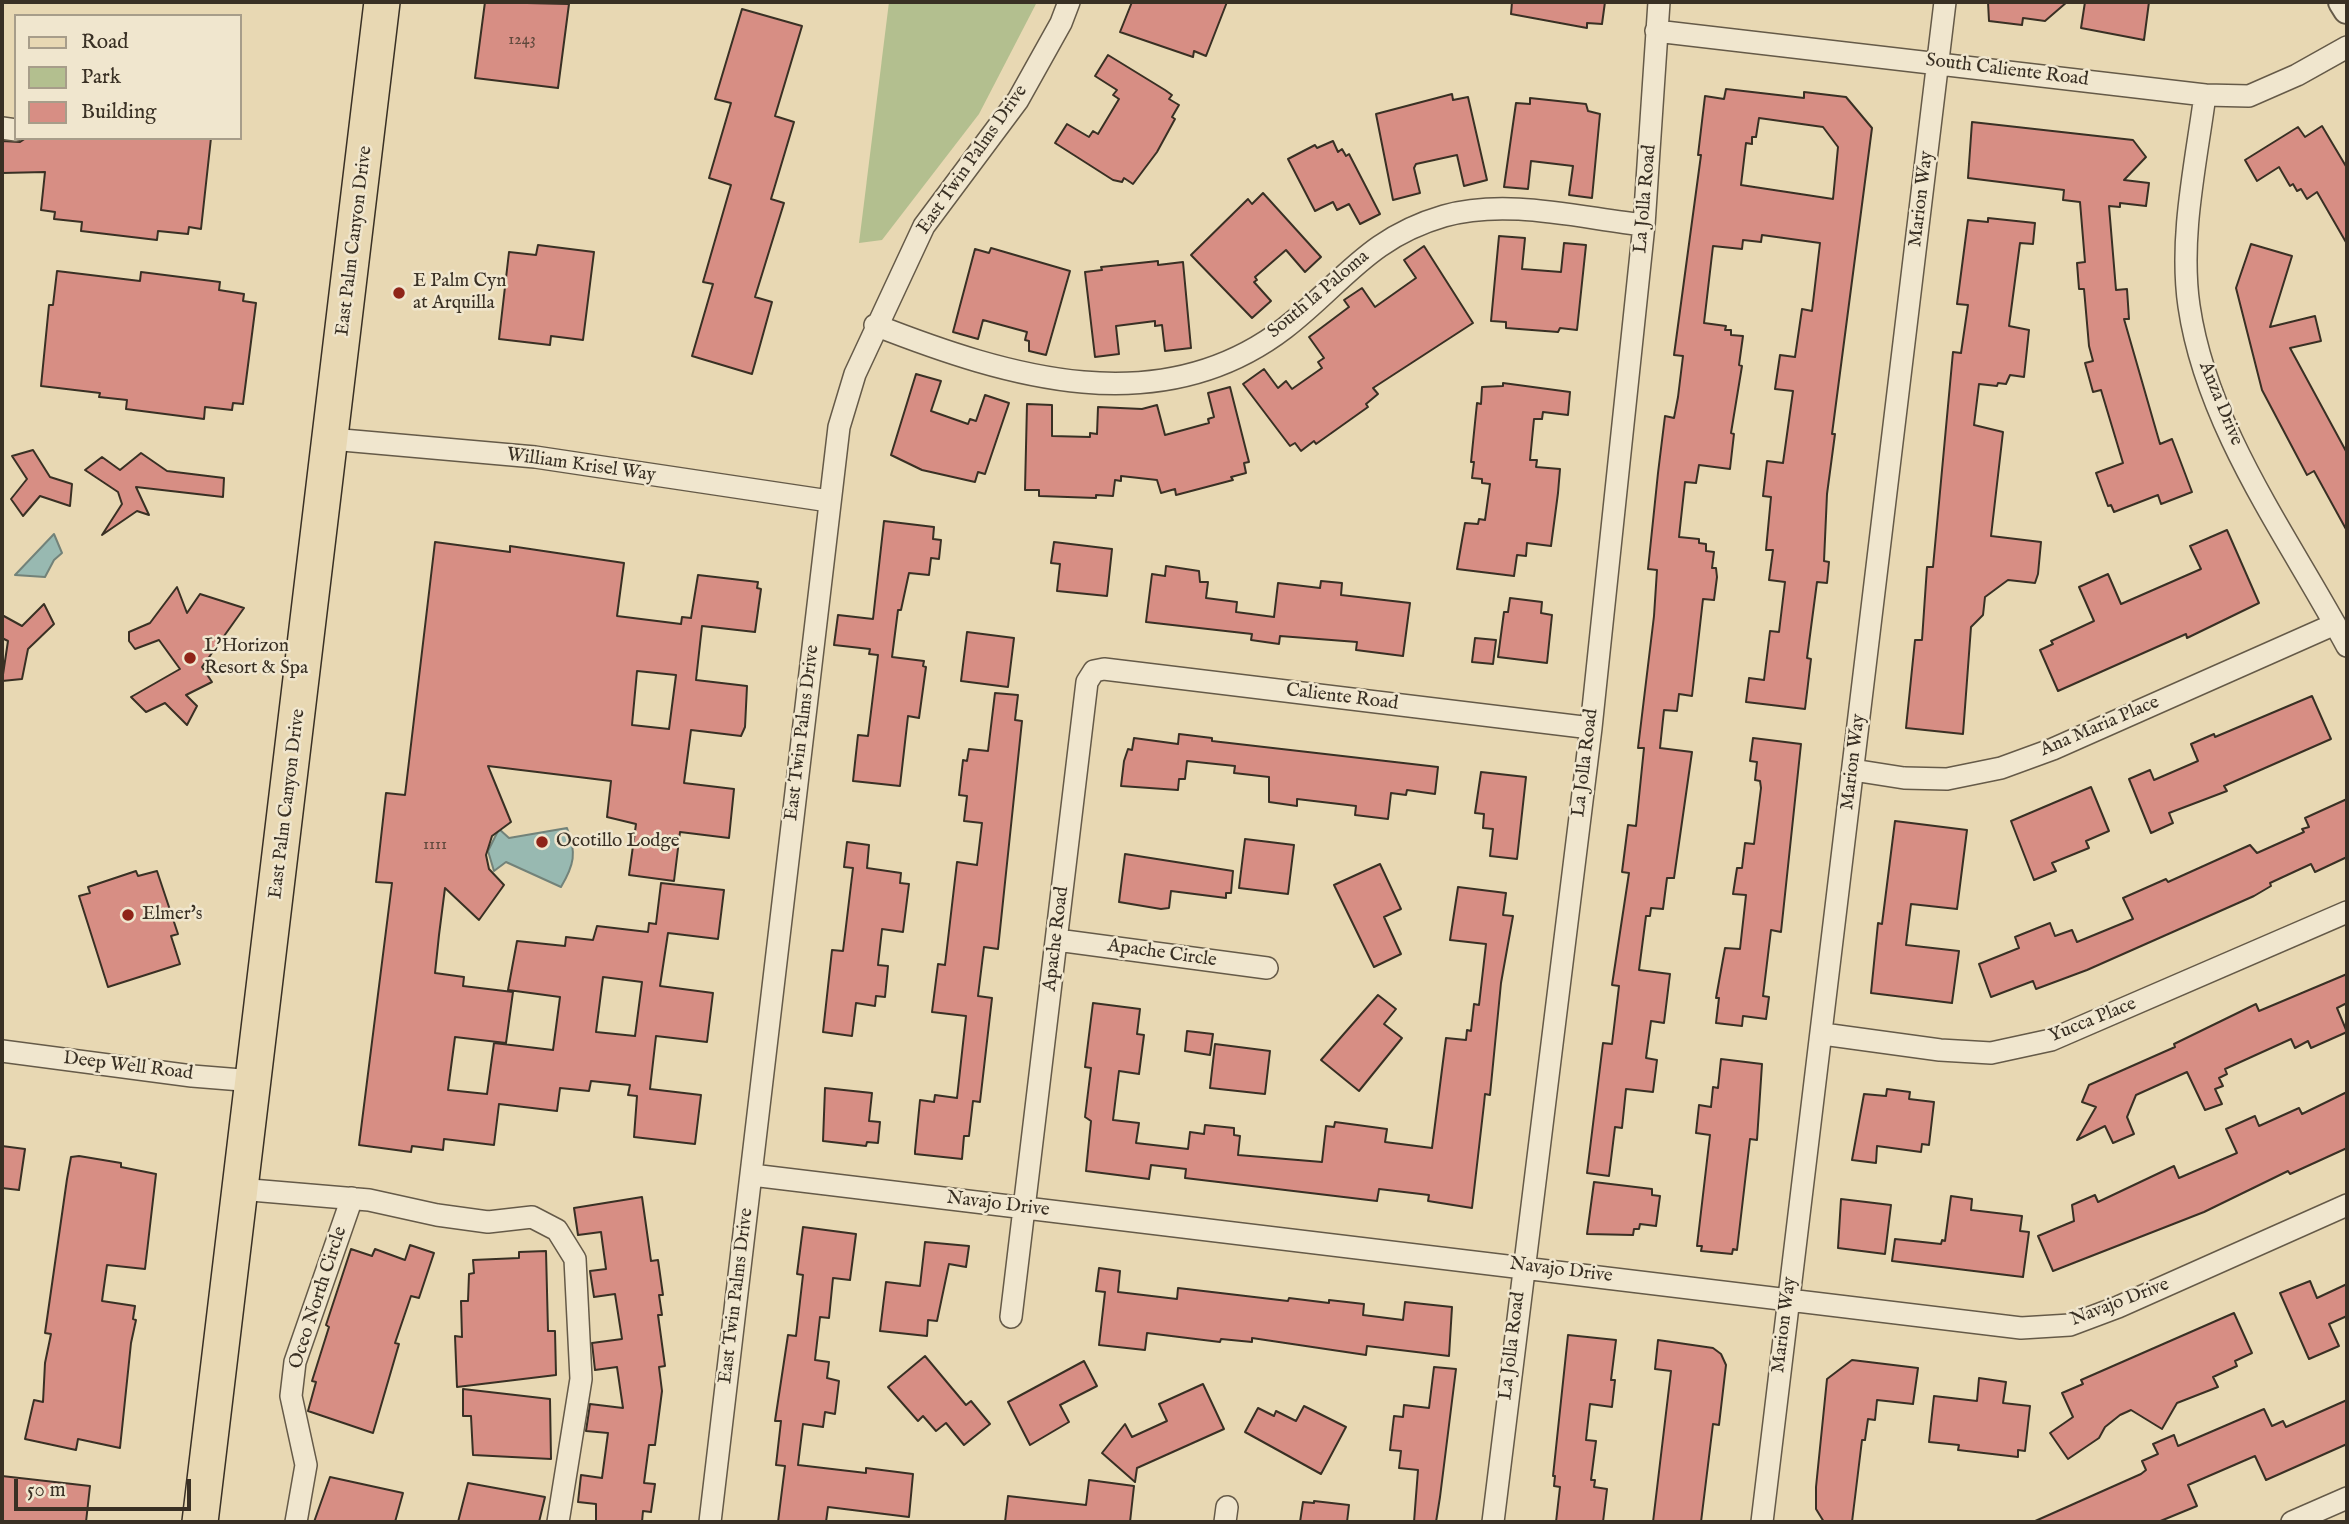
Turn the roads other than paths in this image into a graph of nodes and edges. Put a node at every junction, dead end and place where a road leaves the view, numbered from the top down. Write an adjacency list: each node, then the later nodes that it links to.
1 (382, 2): 13 (main road, East Palm Canyon Drive)
2 (1069, 2): 12 (street, East Twin Palms Drive)
3 (1659, 2): 7 (street, La Jolla Road)
4 (1945, 2): 9 (street, Marion Way)
5 (2342, 2): 6 (street)
6 (2347, 10)
7 (1656, 32): 9 (street, South Caliente Road); 11 (street, La Jolla Road)
8 (2347, 47): 10 (street, South Caliente Road)
9 (1939, 62): 10 (street, South Caliente Road); 19 (street, Marion Way)
10 (2204, 95): 15 (street, Anza Drive)
11 (1644, 225): 12 (street, South la Paloma); 18 (street, La Jolla Road)
12 (876, 326): 14 (street, East Twin Palms Drive)
13 (331, 439): 14 (street, William Krisel Way); 25 (main road, East Palm Canyon Drive)
14 (829, 501): 26 (street, East Twin Palms Drive)
15 (2336, 624): 16 (street, Anza Drive); 19 (street, Ana Maria Place)
16 (2347, 646)
17 (1094, 671): 18 (street, Caliente Road); 21 (street, Apache Road)
18 (1591, 728): 31 (street, La Jolla Road)
19 (1853, 770): 23 (street, Marion Way)
20 (2347, 912): 23 (street, Yucca Place)
21 (1056, 940): 22 (street, Apache Circle); 30 (street, Apache Road)
22 (1267, 968)
23 (1823, 1034): 32 (street, Marion Way)
24 (2, 1051): 25 (street, Deep Well Road)
25 (254, 1080): 27 (main road, East Palm Canyon Drive)
26 (752, 1175): 30 (street, Navajo Drive); 38 (street, East Twin Palms Drive)
27 (239, 1189): 28 (street, Oceo North Circle); 35 (main road, East Palm Canyon Drive)
28 (352, 1198): 36 (street, Oceo North Circle); 37 (street, Oceo North Circle)
29 (2347, 1205): 32 (street, Navajo Drive)
30 (1023, 1208): 31 (street, Navajo Drive); 33 (street, Apache Road)
31 (1522, 1266): 32 (street, Navajo Drive); 39 (street, La Jolla Road)
32 (1788, 1299): 40 (street, Marion Way)
33 (1011, 1317)
34 (2340, 1508): 41 (street)
35 (200, 1522)
36 (296, 1522)
37 (558, 1522)
38 (710, 1522)
39 (1493, 1522)
40 (1762, 1522)
41 (2292, 1522)

